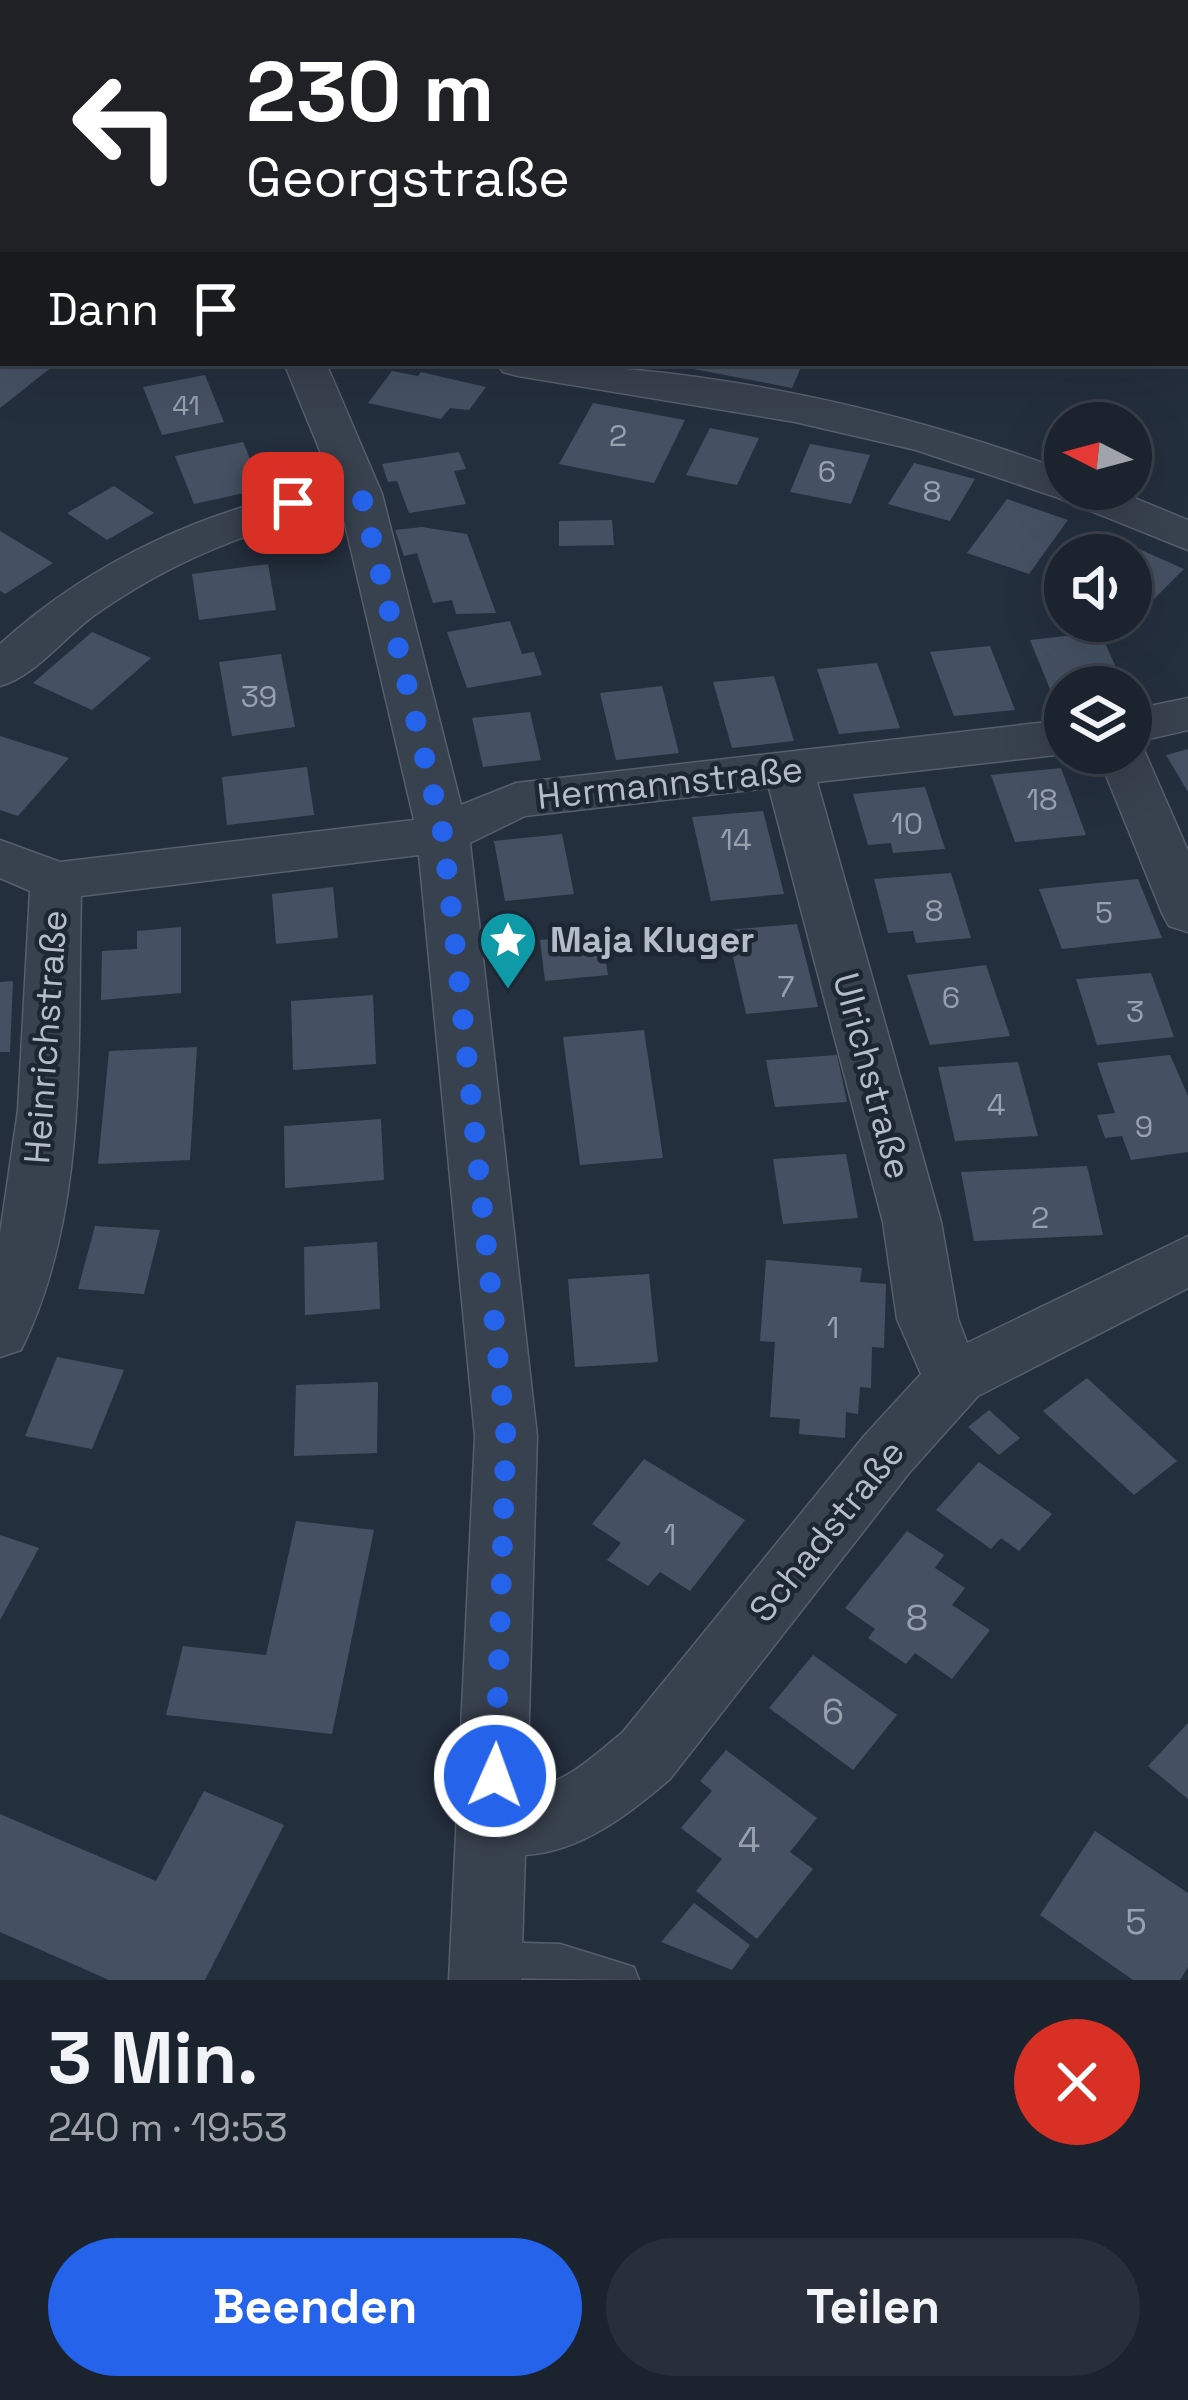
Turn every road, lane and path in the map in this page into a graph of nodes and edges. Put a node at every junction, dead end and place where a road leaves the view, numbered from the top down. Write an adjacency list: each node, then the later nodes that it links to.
1 (306, 366): 4 (street)
2 (535, 366): 3 (street)
3 (1044, 478)
4 (361, 494): 7 (street); 13 (street)
5 (1125, 510): 6 (street)
6 (1188, 536)
7 (0, 670)
8 (1188, 714): 9 (street)
9 (1152, 722)
10 (1044, 740): 11 (street, Hermannstraße)
11 (789, 770): 13 (street, Hermannstraße); 19 (street, Ulrichstraße)
12 (1131, 774): 16 (street)
13 (443, 834): 15 (street, Hermannstraße); 20 (street)
14 (0, 858): 15 (street, Hermannstraße)
15 (56, 880): 18 (street, Heinrichstraße)
16 (1188, 913)
17 (1188, 1260): 19 (street, Schadstraße)
18 (0, 1332)
19 (956, 1378): 20 (street, Schadstraße)
20 (493, 1823): 21 (street)
21 (486, 1970): 22 (lane)
22 (621, 1980)

